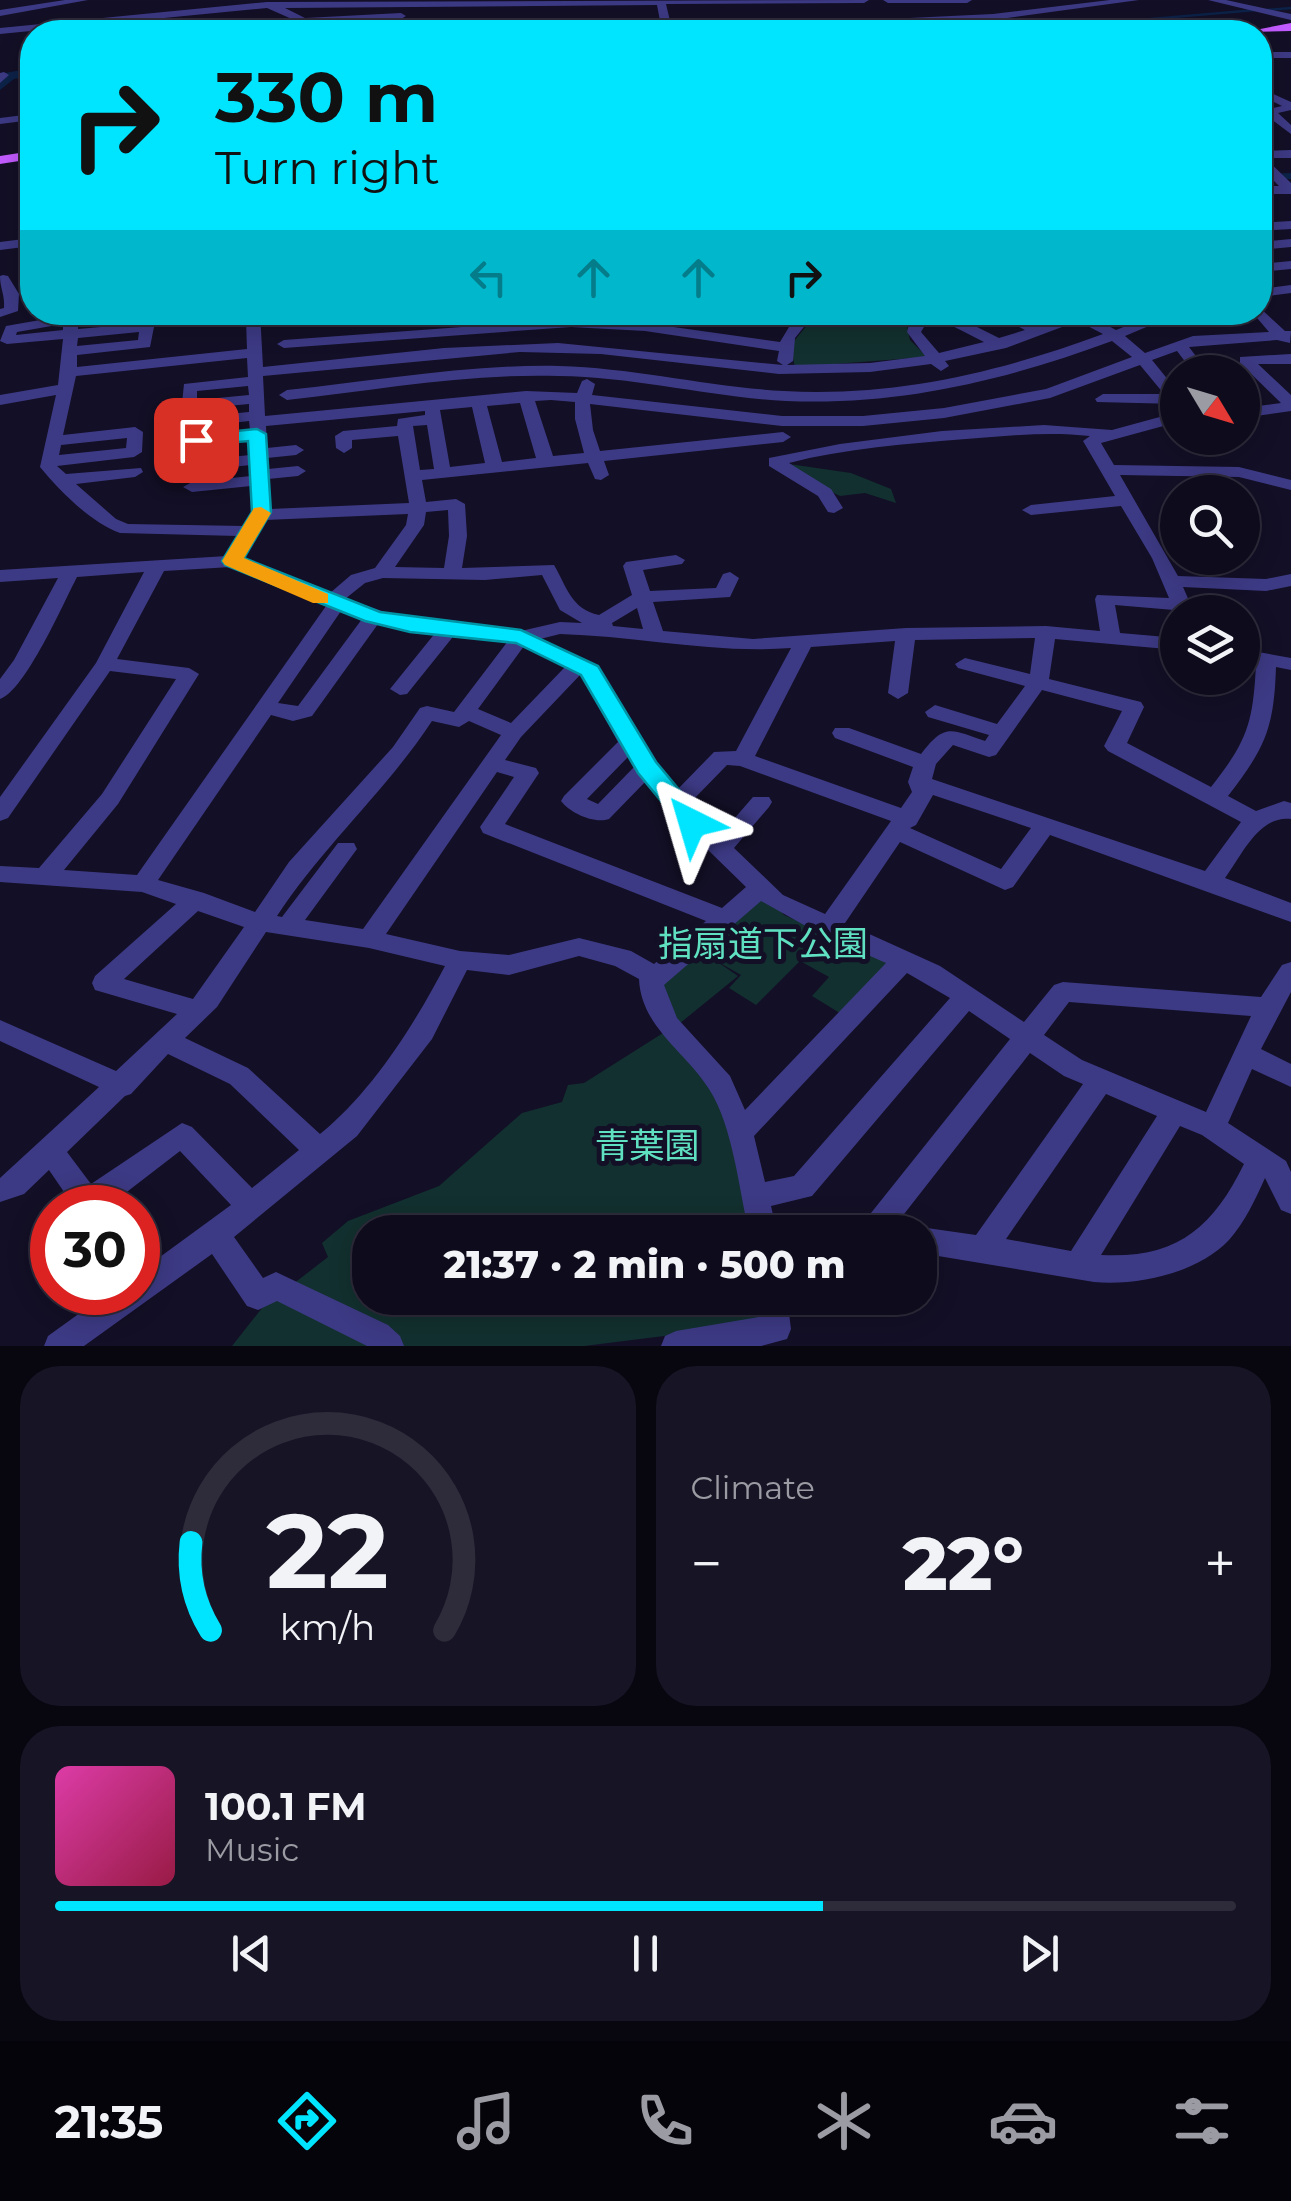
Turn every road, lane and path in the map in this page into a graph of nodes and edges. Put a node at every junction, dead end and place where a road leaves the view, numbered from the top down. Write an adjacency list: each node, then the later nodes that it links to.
1 (83, 0): 12 (street)
2 (737, 0): 3 (street); 11 (street)
3 (864, 0)
4 (888, 0): 5 (street)
5 (967, 0): 14 (street)
6 (1134, 0): 14 (street)
7 (1213, 0): 15 (street)
8 (642, 1): 10 (street); 11 (street)
9 (269, 3): 10 (street); 13 (street); 18 (street)
10 (439, 6): 11 (street); 19 (street)
11 (662, 8)
12 (0, 13)
13 (153, 17): 16 (street); 17 (street)
14 (993, 17): 20 (street); 21 (street)
15 (1291, 17)
16 (105, 20)
17 (155, 20)
18 (292, 20)
19 (347, 20)
20 (929, 20)
21 (1000, 20)
22 (8, 106): 23 (street)
23 (20, 113)
24 (1272, 170): 25 (street)
25 (1291, 190)
26 (3, 279): 28 (street)
27 (20, 293): 28 (street)
28 (12, 294): 29 (street)
29 (0, 313)
30 (253, 325): 53 (street)
31 (283, 325): 48 (street)
32 (415, 325): 45 (street)
33 (478, 325): 45 (street)
34 (611, 325): 52 (street)
35 (650, 325): 51 (street)
36 (799, 325): 51 (street)
37 (916, 325): 58 (street)
38 (960, 325): 50 (street)
39 (1027, 325): 44 (street)
40 (1056, 325): 44 (street)
41 (1104, 325): 46 (street)
42 (1142, 325): 46 (street)
43 (70, 326): 62 (street)
44 (1040, 331): 50 (street)
45 (417, 333): 48 (street); 56 (street)
46 (1119, 334): 55 (street); 65 (street)
47 (1288, 339): 49 (street)
48 (284, 344): 59 (street)
49 (1178, 344): 54 (street); 55 (street)
50 (1001, 346): 58 (street)
51 (784, 347): 60 (street)
52 (602, 348): 56 (street); 60 (street); 61 (street)
53 (253, 353): 62 (street); 85 (street)
54 (1187, 355)
55 (1144, 356): 63 (street); 66 (street)
56 (424, 357): 59 (street); 64 (street)
57 (1291, 359): 75 (street)
58 (936, 360): 60 (street); 65 (street)
59 (284, 369): 67 (street); 85 (street)
60 (786, 370): 70 (street)
61 (592, 374): 64 (street); 69 (street); 70 (street)
62 (68, 380): 72 (street); 88 (street)
63 (1160, 380)
64 (428, 382): 67 (street); 78 (street)
65 (960, 384): 70 (street); 76 (street)
66 (1079, 384): 71 (street); 76 (street)
67 (288, 395): 81 (street)
68 (526, 396): 69 (street); 73 (street); 94 (street)
69 (582, 396): 83 (street); 92 (street)
70 (784, 396): 83 (street)
71 (1102, 398): 74 (street); 82 (street)
72 (0, 400)
73 (478, 400): 78 (street); 95 (street)
74 (1160, 403)
75 (1291, 405): 77 (street)
76 (984, 407): 80 (street)
77 (1260, 410)
78 (433, 412): 81 (street); 84 (street); 99 (street)
79 (1160, 413): 82 (street)
80 (942, 414): 83 (street); 87 (street)
81 (288, 418): 85 (street)
82 (1129, 428): 86 (street)
83 (782, 429): 91 (street); 92 (street)
84 (406, 430): 89 (street); 100 (street)
85 (257, 431): 85 (street); 85 (street); 90 (street); 97 (street); 104 (street); 109 (street)
86 (1108, 434): 87 (street); 96 (street)
87 (958, 438): 91 (street)
88 (54, 441): 93 (street); 93 (street)
89 (344, 448)
90 (296, 450)
91 (789, 456): 107 (street)
92 (595, 458): 94 (street); 101 (street)
93 (48, 461): 102 (street)
94 (546, 462): 95 (street)
95 (495, 468): 99 (street)
96 (1110, 470): 103 (street); 105 (street)
97 (298, 471)
98 (136, 472): 102 (street)
99 (444, 473): 100 (street)
100 (414, 476): 106 (street)
101 (602, 476)
102 (62, 480): 110 (street)
103 (1288, 481)
104 (192, 487)
105 (1127, 500): 108 (street); 120 (street)
106 (418, 508): 109 (street); 115 (street); 116 (street)
107 (834, 508)
108 (1031, 510)
109 (259, 515): 110 (street)
110 (247, 531): 112 (street)
111 (676, 560): 122 (street)
112 (232, 561): 113 (street); 123 (street)
113 (158, 564): 114 (street); 137 (street)
114 (70, 572): 117 (street); 143 (street)
115 (382, 572): 116 (street); 123 (street)
116 (452, 573): 127 (street)
117 (0, 576)
118 (730, 578): 122 (street)
119 (1291, 580): 120 (street)
120 (1174, 581): 121 (street)
121 (1178, 595)
122 (642, 598): 127 (street); 129 (street)
123 (334, 603): 125 (street); 145 (street)
124 (1160, 606): 131 (street)
125 (373, 616): 126 (street); 145 (street)
126 (451, 626): 132 (street); 142 (street)
127 (604, 626): 129 (street); 132 (street)
128 (1046, 632): 130 (street); 131 (street); 141 (street)
129 (655, 634): 133 (street)
130 (906, 634): 133 (street); 144 (street)
131 (1111, 636): 134 (street)
132 (521, 637): 138 (street); 146 (street)
133 (804, 642): 152 (street)
134 (1160, 642)
135 (1260, 659): 136 (street)
136 (1266, 660): 140 (street); 156 (street)
137 (105, 664): 160 (street); 167 (street)
138 (579, 664): 148 (street); 151 (street)
139 (966, 664): 141 (street)
140 (1291, 664)
141 (1038, 680): 149 (street); 156 (street)
142 (400, 689)
143 (0, 693)
144 (898, 693)
145 (264, 706): 169 (street)
146 (465, 711): 148 (street); 174 (street)
147 (936, 712): 149 (street)
148 (514, 732): 153 (street)
149 (1002, 732): 155 (street)
150 (842, 734): 155 (street)
151 (630, 743): 154 (street); 154 (street)
152 (742, 759): 158 (street); 163 (street)
153 (492, 764): 173 (street); 177 (street)
154 (647, 768): 158 (street)
155 (922, 773): 162 (street); 163 (street)
156 (1215, 797): 161 (street)
157 (760, 802): 165 (street)
158 (675, 805): 165 (street)
159 (1291, 812): 161 (street)
160 (0, 813)
161 (1254, 820): 168 (street)
162 (1045, 825): 163 (street); 168 (street)
163 (903, 826): 176 (street)
164 (346, 849): 175 (street)
165 (720, 850): 170 (street)
166 (0, 874): 167 (street)
167 (47, 876): 169 (street)
168 (1210, 881): 172 (street)
169 (143, 884): 171 (street)
170 (761, 888): 173 (street); 176 (street)
171 (196, 899): 174 (street); 184 (street)
172 (1291, 913)
173 (727, 919): 181 (street)
174 (257, 922): 175 (street); 184 (street)
175 (287, 926): 177 (street)
176 (828, 928): 179 (street)
177 (369, 939): 178 (street)
178 (460, 960): 181 (street); 196 (street)
179 (902, 961): 182 (street); 194 (street)
180 (1291, 972): 183 (street)
181 (656, 977): 194 (street)
182 (966, 996): 186 (street); 201 (street)
183 (1268, 1007): 186 (street); 188 (street)
184 (198, 1010): 187 (street)
185 (0, 1030): 191 (street)
186 (1026, 1038): 190 (street); 205 (street)
187 (168, 1042): 191 (street); 196 (street)
188 (1246, 1054): 189 (street); 193 (street)
189 (1291, 1076)
190 (1101, 1080): 192 (street); 208 (street)
191 (122, 1086): 195 (street)
192 (1174, 1112): 193 (street); 209 (street)
193 (1212, 1127): 197 (street)
194 (740, 1133): 201 (street)
195 (51, 1151): 198 (street); 200 (street)
196 (320, 1151): 203 (street)
197 (1276, 1169): 202 (street); 209 (street)
198 (76, 1185)
199 (116, 1185): 203 (street)
200 (0, 1190)
201 (754, 1197): 204 (street)
202 (1291, 1201)
203 (251, 1206): 206 (street)
204 (759, 1215)
205 (886, 1215)
206 (215, 1235): 210 (street); 214 (street)
207 (937, 1242): 208 (street)
208 (984, 1247): 209 (street)
209 (1080, 1263)
210 (160, 1272)
211 (101, 1315): 213 (street)
212 (774, 1315): 215 (street)
213 (59, 1346)
214 (389, 1346)
215 (676, 1346)

